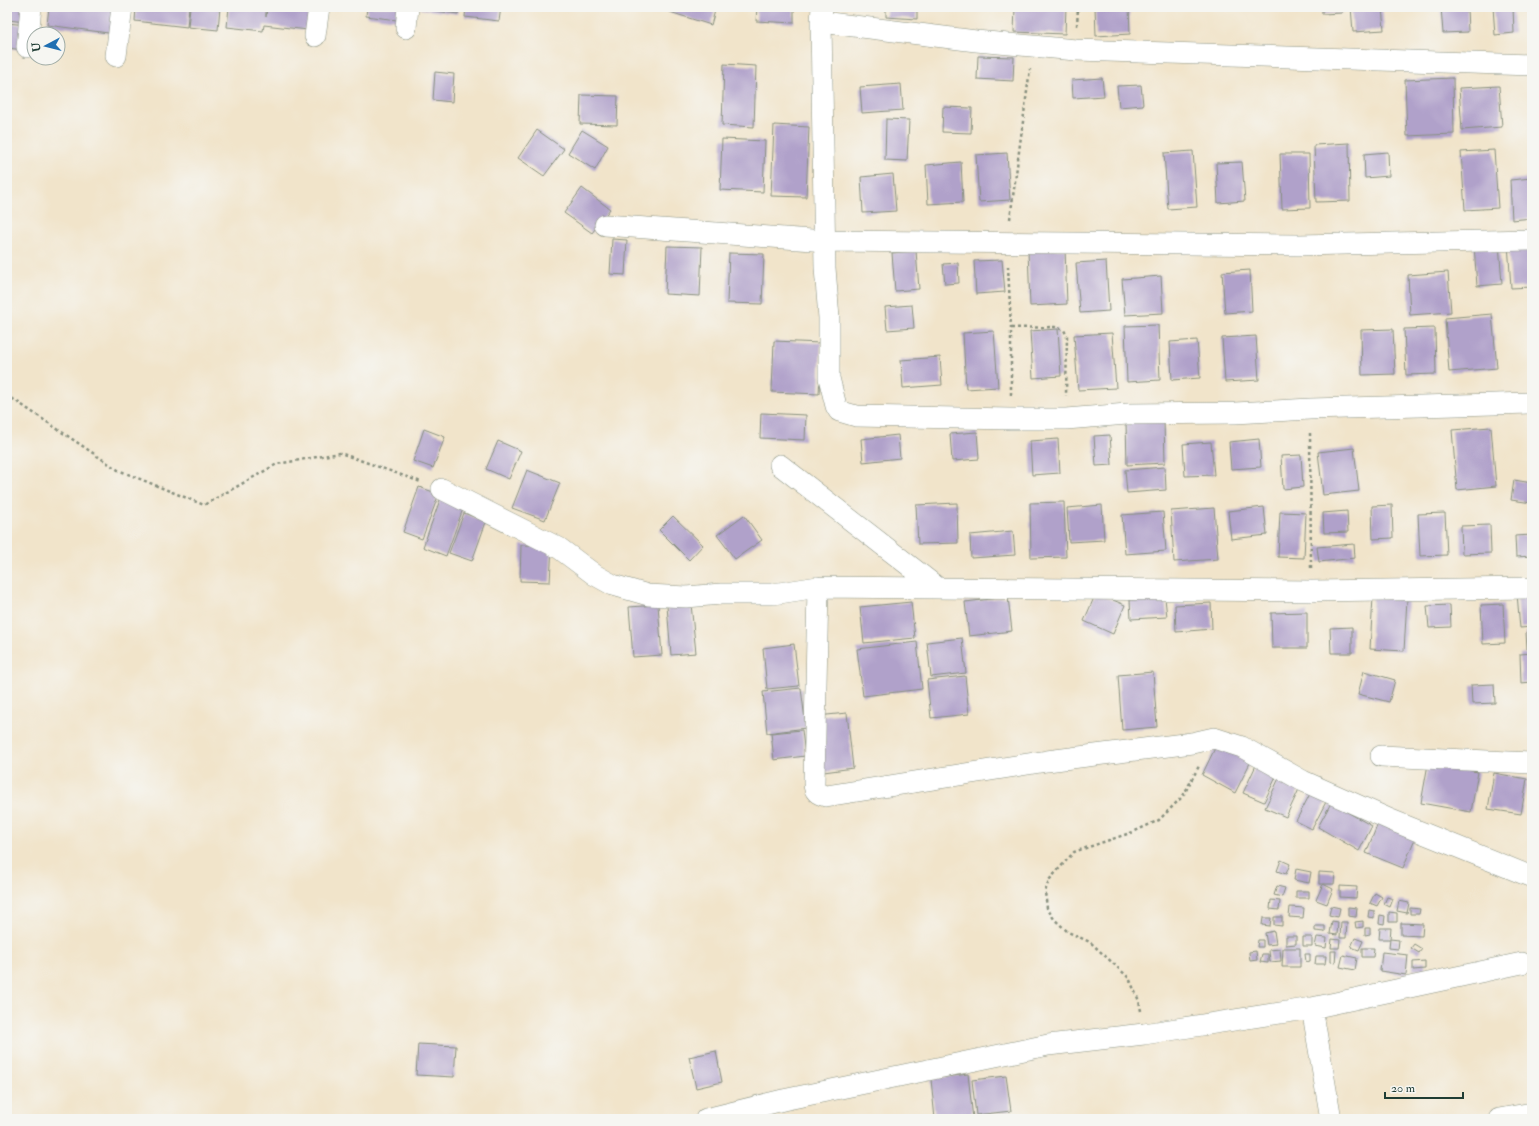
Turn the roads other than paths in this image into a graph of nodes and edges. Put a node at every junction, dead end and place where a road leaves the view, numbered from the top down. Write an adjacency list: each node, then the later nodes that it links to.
1 (31, 7): 6 (street)
2 (122, 7): 9 (street)
3 (319, 7): 8 (street)
4 (408, 7): 7 (street)
5 (821, 15): 10 (street); 13 (street)
6 (29, 26)
7 (406, 28)
8 (315, 36)
9 (116, 56)
10 (1532, 65)
11 (605, 225): 13 (street)
12 (1532, 240): 13 (street)
13 (826, 241): 14 (street)
14 (1532, 403)
15 (780, 465): 18 (street)
16 (442, 489): 17 (street)
17 (818, 587): 18 (street); 22 (street)
18 (938, 588): 19 (street)
19 (1532, 588)
20 (1381, 756): 21 (street)
21 (1532, 763)
22 (1532, 878)
23 (1522, 963): 24 (street)
24 (1312, 1008): 26 (street); 27 (street)
25 (1532, 1113): 28 (street)
26 (706, 1119)
27 (1331, 1119)
28 (1500, 1119)

